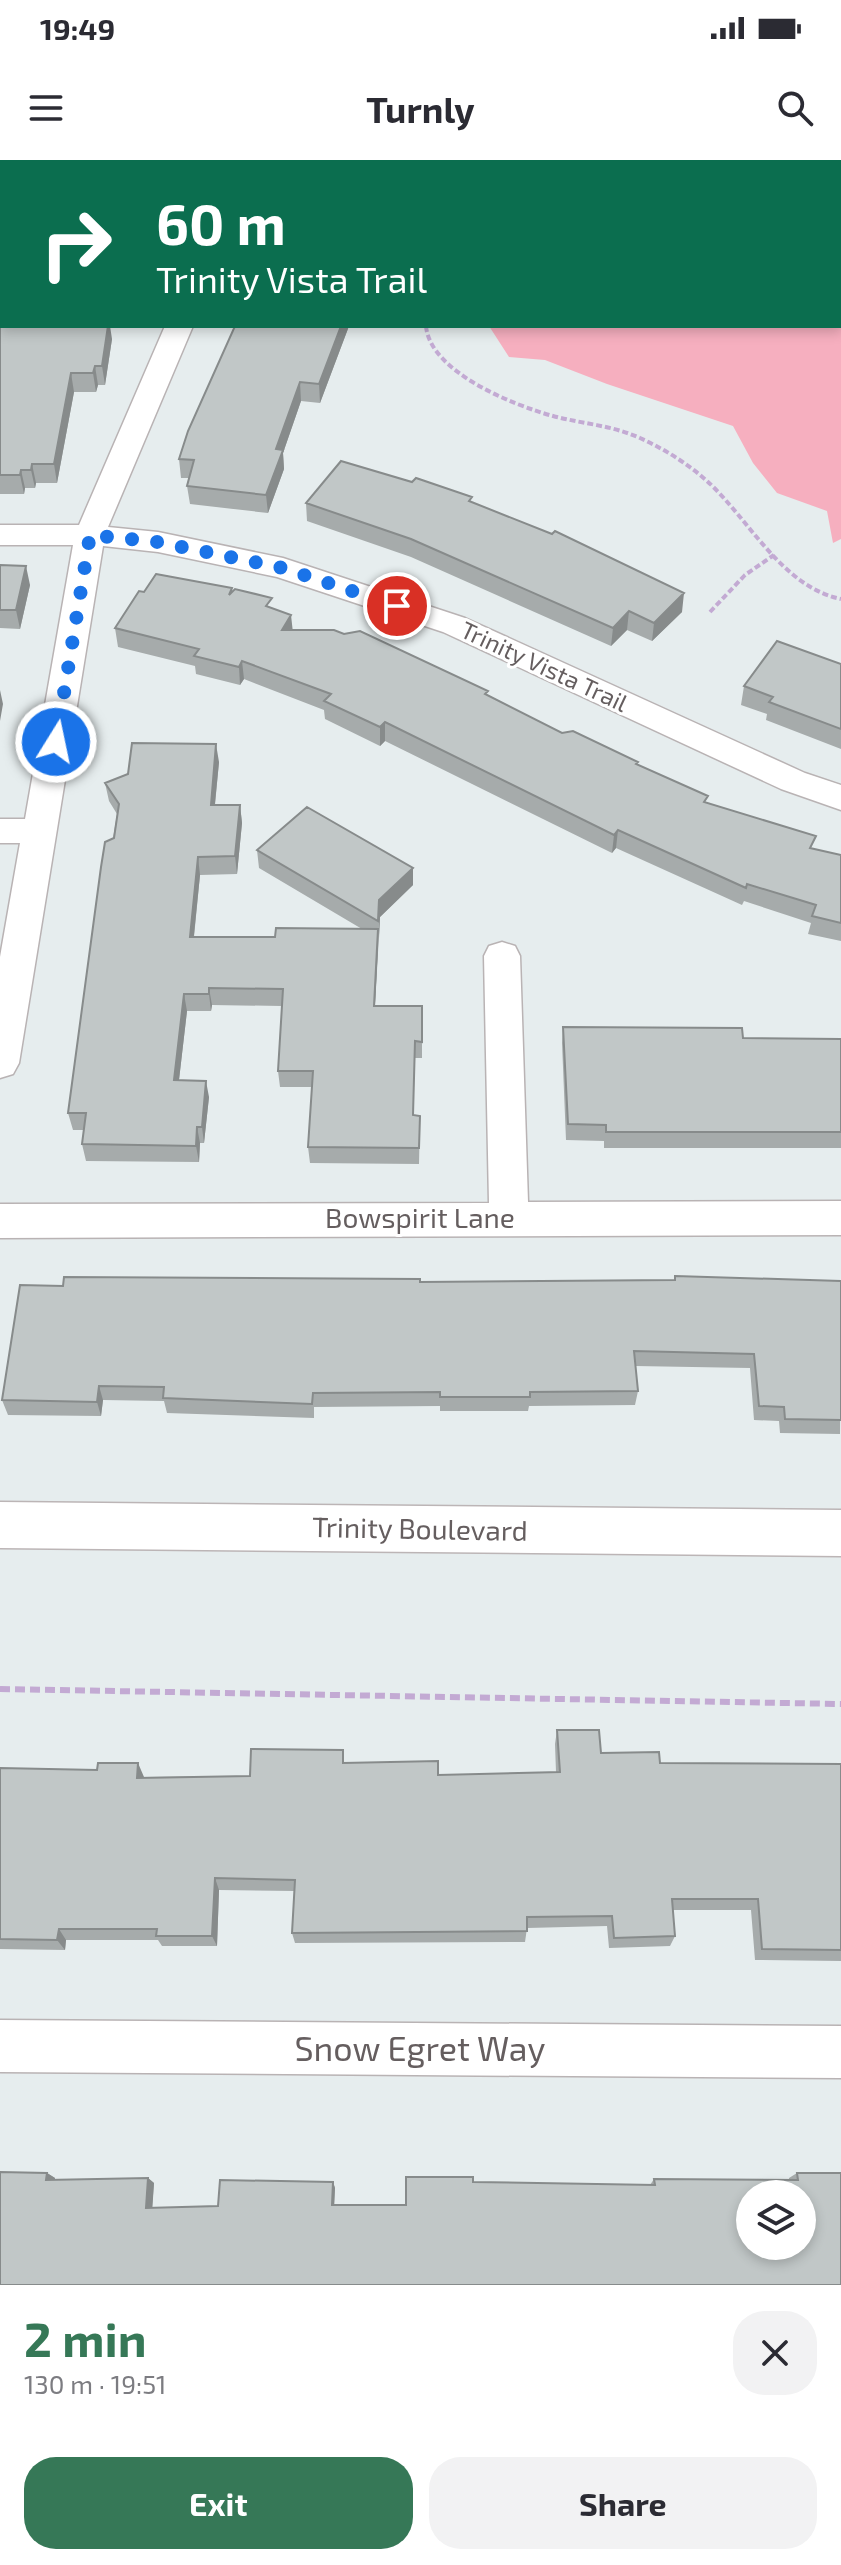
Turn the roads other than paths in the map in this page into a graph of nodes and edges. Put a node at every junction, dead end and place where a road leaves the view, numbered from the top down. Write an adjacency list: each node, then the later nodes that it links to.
1 (178, 328): 3 (street)
2 (0, 535): 3 (street, Trinity Vista Trail)
3 (90, 535): 4 (street, Trinity Vista Trail); 6 (street)
4 (841, 798)
5 (0, 831): 6 (street)
6 (41, 831): 8 (street)
7 (502, 956): 9 (street)
8 (0, 1063)
9 (509, 1217): 10 (street, Bowspirit Lane); 11 (street, Bowspirit Lane)
10 (841, 1218)
11 (0, 1221)
12 (0, 1525): 13 (main road, Trinity Boulevard)
13 (841, 1533)
14 (0, 2046): 15 (street, Snow Egret Way)
15 (841, 2052)

